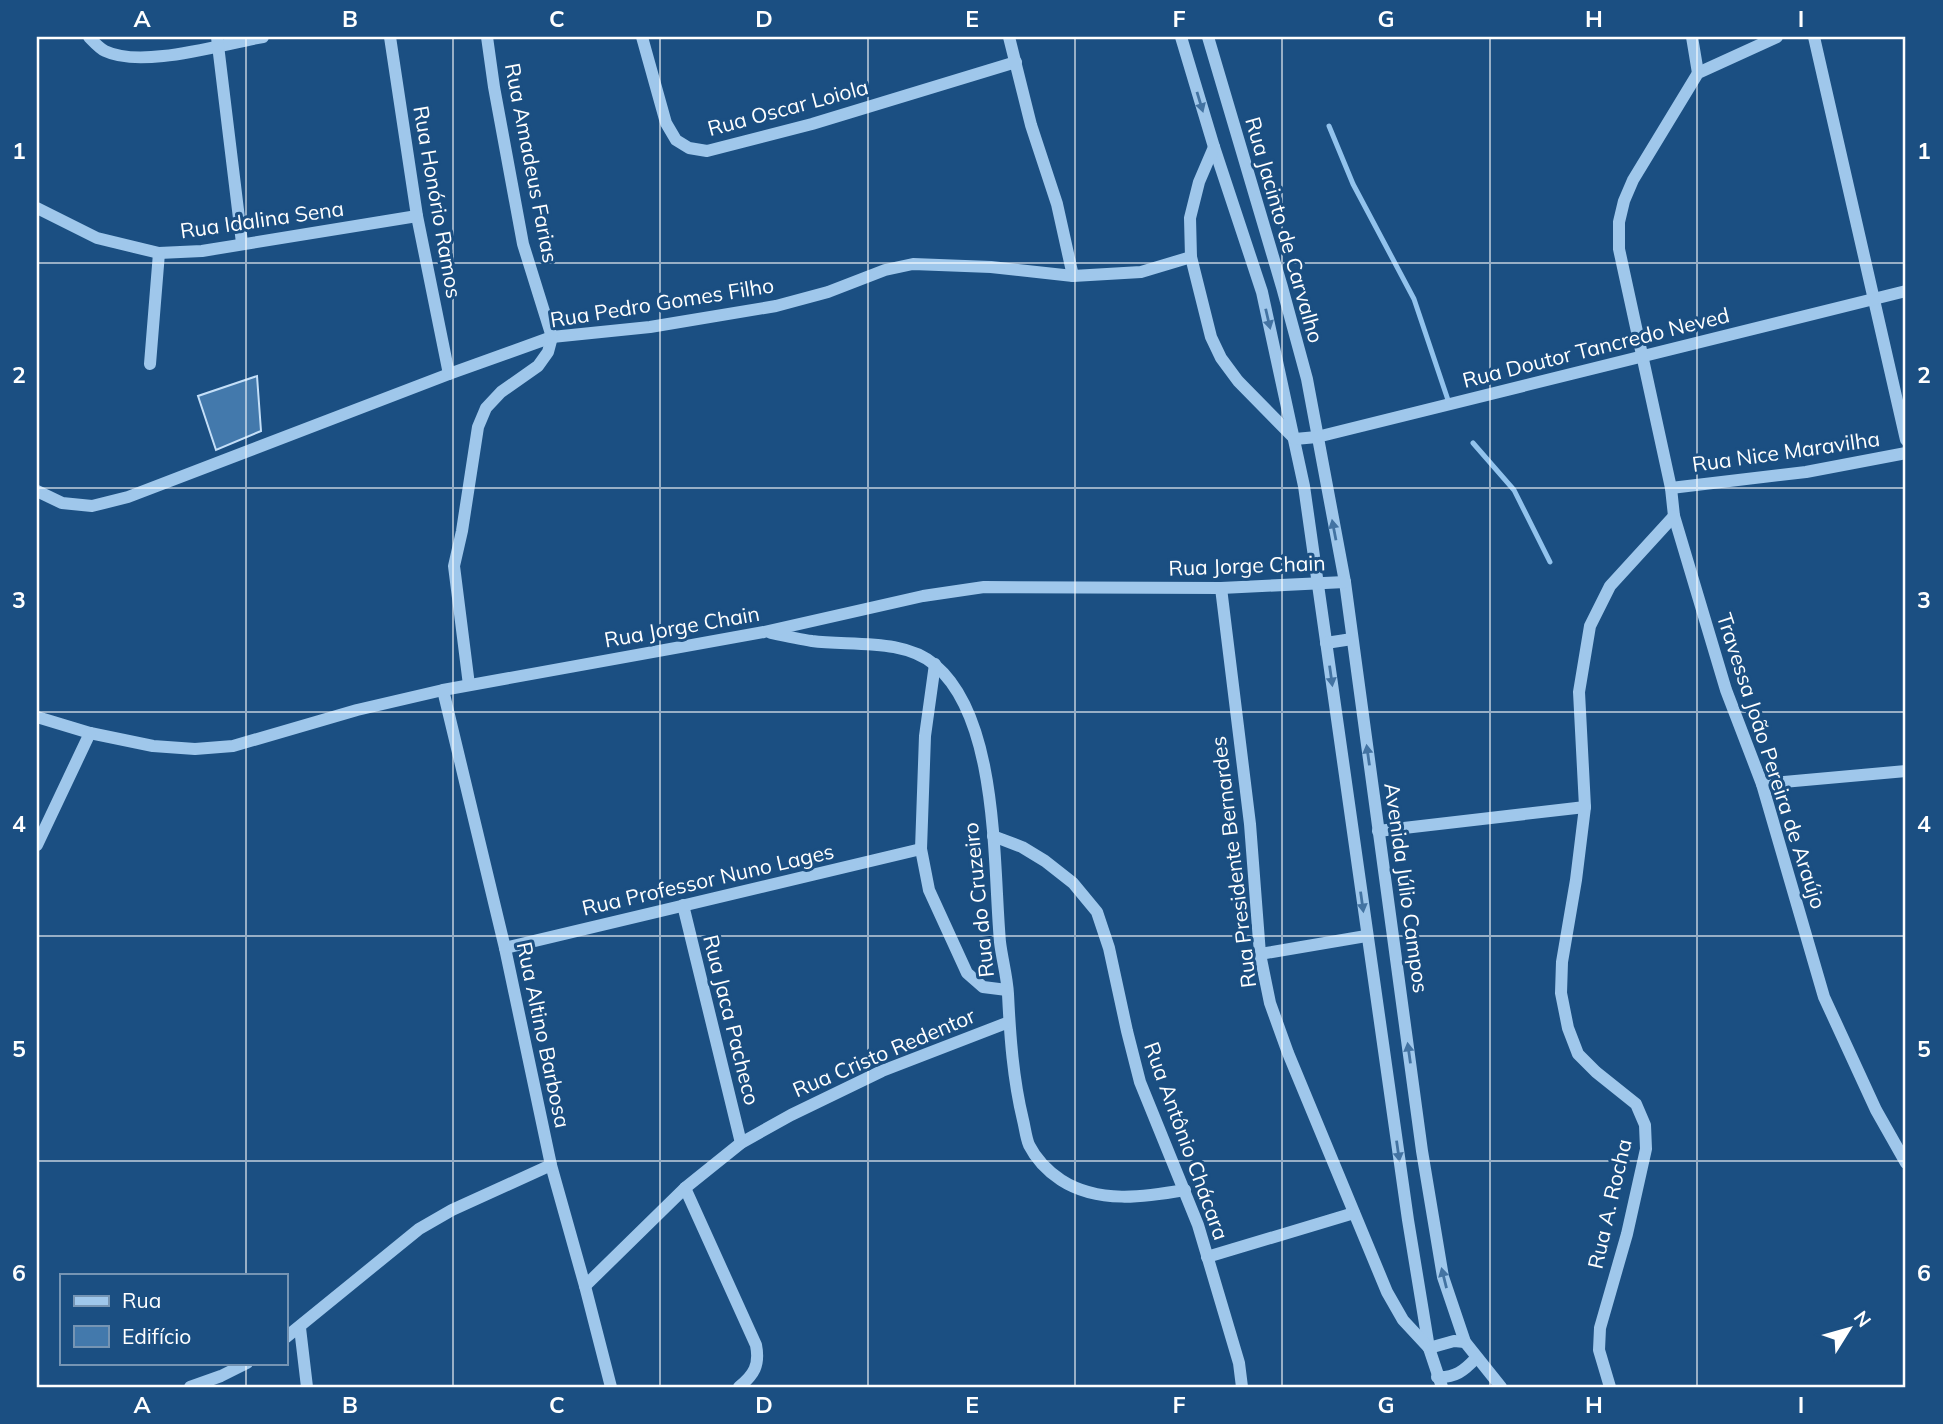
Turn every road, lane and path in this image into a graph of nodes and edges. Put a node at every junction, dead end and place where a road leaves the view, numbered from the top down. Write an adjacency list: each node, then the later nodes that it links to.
1 (89, 37): 12 (street)
2 (262, 37): 12 (street)
3 (390, 37): 17 (street, Rua Honório Ramos)
4 (487, 37): 26 (street, Rua Amadeus Farias)
5 (642, 37): 13 (street, Rua Oscar Loiola)
6 (1009, 37): 13 (street)
7 (1181, 37): 15 (street, one-way to 15)
8 (1208, 37): 22 (street, Rua Jacinto de Carvalho)
9 (1692, 37): 14 (street)
10 (1777, 37): 14 (street)
11 (1814, 37): 25 (street)
12 (218, 41): 18 (street)
13 (1016, 62): 21 (street)
14 (1698, 73): 27 (street, Travessa João Pereira de Araújo)
15 (1214, 147): 20 (street); 24 (street)
16 (37, 208): 19 (street, Rua Idalina Sena)
17 (417, 216): 18 (street, Rua Idalina Sena); 29 (street, Rua Honório Ramos)
18 (242, 243): 19 (street, Rua Idalina Sena)
19 (159, 253): 28 (street)
20 (1191, 257): 21 (street, Rua Pedro Gomes Filho); 31 (street)
21 (1073, 276): 26 (street, Rua Pedro Gomes Filho)
22 (1282, 287): 24 (street); 30 (street, Rua Jacinto de Carvalho)
23 (1906, 291): 25 (street, Rua Doutor Tancredo Neved)
24 (1262, 292): 31 (street, one-way to 31)
25 (1875, 299): 27 (street, Rua Doutor Tancredo Neved); 32 (street)
26 (552, 337): 29 (street, Rua Pedro Gomes Filho); 44 (street)
27 (1643, 356): 30 (street, Rua Doutor Tancredo Neved); 34 (street, Travessa João Pereira de Araújo)
28 (150, 364)
29 (449, 374): 35 (street, Rua Pedro Gomes Filho)
30 (1317, 437): 31 (street, Rua Doutor Tancredo Neved); 37 (street, Avenida Júlio Campos, one-way to 30)
31 (1295, 439): 38 (street)
32 (1906, 440)
33 (1906, 453): 34 (street, Rua Nice Maravilha)
34 (1671, 488): 36 (street, Travessa João Pereira de Araújo)
35 (37, 491)
36 (1674, 516): 49 (street, Travessa João Pereira de Araújo); 50 (street, Rua A. Rocha)
37 (1345, 582): 38 (street, Rua Jorge Chain); 41 (street, Avenida Júlio Campos)
38 (1318, 584): 39 (street, Rua Jorge Chain); 42 (street)
39 (1221, 588): 40 (street, Rua Jorge Chain); 58 (street, Rua Presidente Bernardes)
40 (764, 632): 43 (street, Rua do Cruzeiro); 44 (street, Rua Jorge Chain)
41 (1352, 639): 42 (street); 51 (street, Avenida Júlio Campos, one-way to 41)
42 (1326, 643): 56 (street, one-way to 56)
43 (935, 664): 52 (street, Rua do Cruzeiro); 54 (street)
44 (469, 685): 45 (street, Rua Jorge Chain)
45 (443, 690): 47 (street, Rua Jorge Chain); 57 (street, Rua Altino Barbosa)
46 (37, 717): 47 (street, Rua Jorge Chain)
47 (90, 733): 53 (street)
48 (1906, 771): 49 (street)
49 (1762, 784): 62 (street, Travessa João Pereira de Araújo)
50 (1585, 807): 51 (street); 82 (street, Rua A. Rocha)
51 (1378, 831): 71 (street, Avenida Júlio Campos, one-way to 51)
52 (993, 836): 59 (street, Rua do Cruzeiro); 65 (street, Rua Antônio Chácara)
53 (37, 845)
54 (921, 849): 55 (street, Rua Professor Nuno Lages); 59 (street)
55 (683, 905): 57 (street, Rua Professor Nuno Lages); 61 (street, Rua Jaca Pacheco)
56 (1366, 936): 58 (street); 72 (street, one-way to 72)
57 (505, 948): 63 (street, Rua Altino Barbosa)
58 (1260, 954): 66 (street, Rua Presidente Bernardes)
59 (1007, 990): 60 (street, Rua do Cruzeiro)
60 (1009, 1021): 61 (street, Rua Cristo Redentor); 65 (street, Rua do Cruzeiro)
61 (741, 1143): 64 (street, Rua Cristo Redentor)
62 (1906, 1163)
63 (551, 1165): 68 (street, Rua Altino Barbosa); 69 (street)
64 (685, 1188): 68 (street, Rua Cristo Redentor); 79 (street)
65 (1185, 1190): 67 (street, Rua Antônio Chácara)
66 (1354, 1213): 67 (street); 72 (street, Rua Presidente Bernardes)
67 (1207, 1257): 80 (street, Rua Antônio Chácara)
68 (585, 1286): 78 (street, Rua Altino Barbosa)
69 (300, 1328): 70 (street); 77 (street)
70 (287, 1337)
71 (1465, 1342): 72 (street); 73 (street, Avenida Júlio Campos)
72 (1429, 1348): 75 (street)
73 (1476, 1358): 75 (street); 81 (street, Avenida Júlio Campos)
74 (245, 1364): 76 (street)
75 (1439, 1382)
76 (190, 1387)
77 (307, 1387)
78 (611, 1387)
79 (739, 1387)
80 (1242, 1387)
81 (1501, 1387)
82 (1610, 1387)

